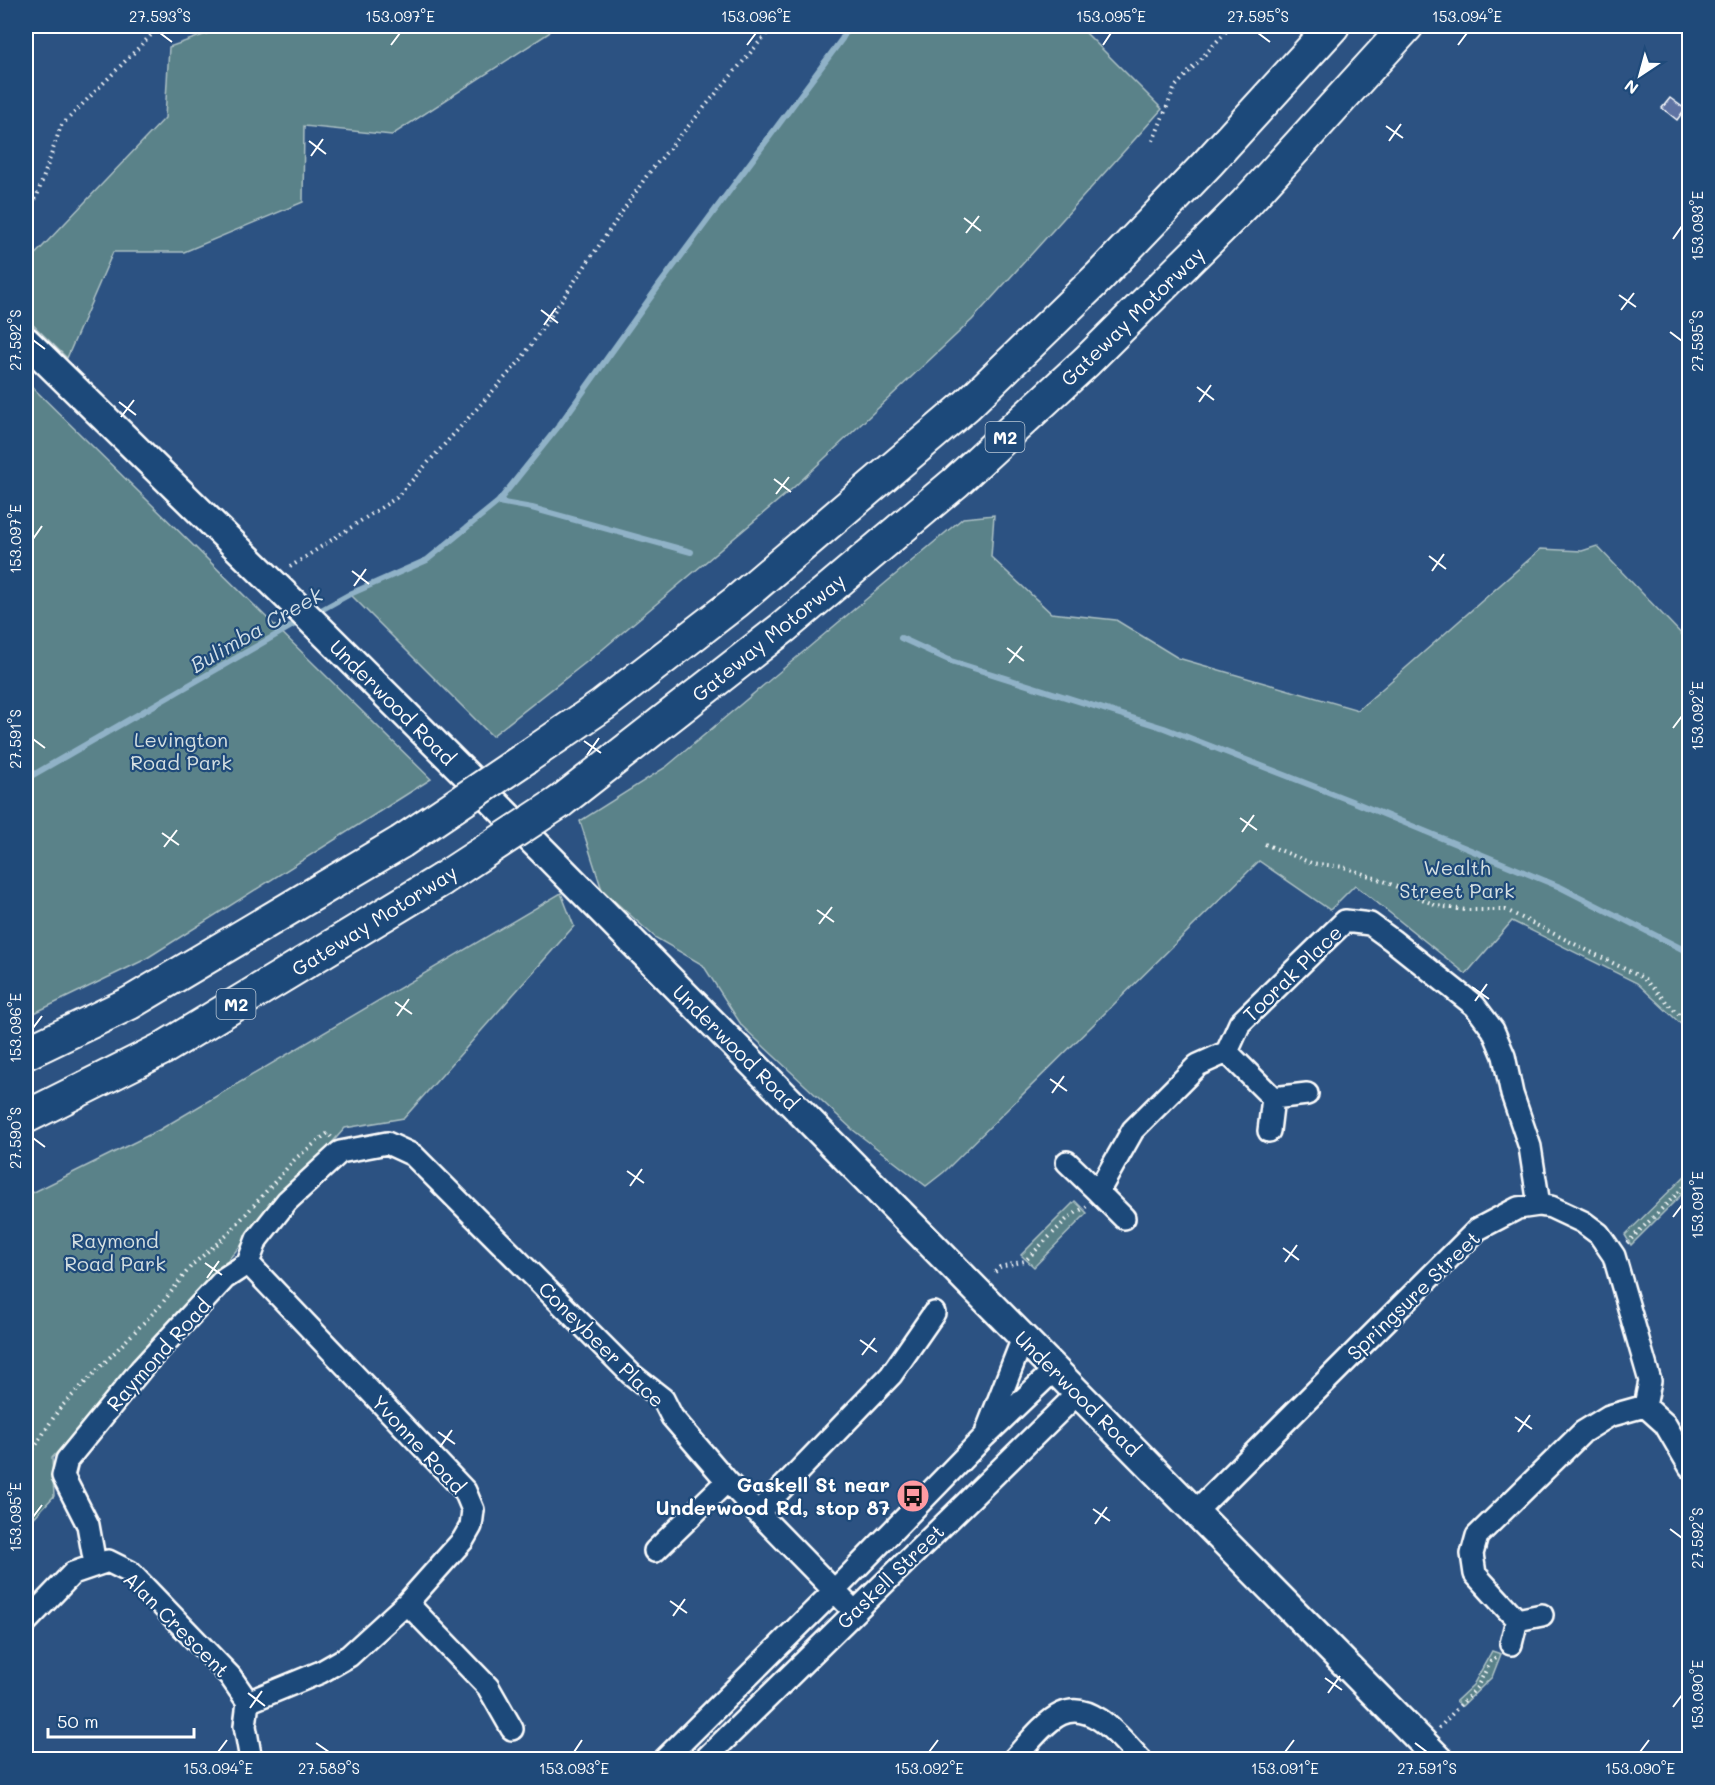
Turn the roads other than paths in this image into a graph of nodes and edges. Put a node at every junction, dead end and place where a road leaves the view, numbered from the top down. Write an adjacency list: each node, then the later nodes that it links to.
1 (1333, 26): 5 (highway, M2, bridge)
2 (1407, 26): 8 (highway, Gateway Motorway / M2, bridge)
3 (26, 341): 16 (main road, Underwood Road)
4 (1227, 1052): 7 (street); 11 (street); 12 (street, Toorak Place)
5 (26, 1053)
6 (1306, 1094): 7 (street)
7 (1273, 1098): 9 (street)
8 (26, 1117)
9 (1269, 1131)
10 (1067, 1162): 11 (street)
11 (1098, 1192): 13 (street)
12 (1539, 1205): 19 (street); 23 (street, Springsure Street)
13 (1124, 1218)
14 (248, 1263): 22 (street, Coneybeer Place); 26 (street, Raymond Road); 28 (street, Yvonne Road)
15 (934, 1313): 24 (street)
16 (1023, 1338): 17 (main road, Underwood Road); 20 (street, Gaskell Street)
17 (1054, 1370): 18 (main road, Underwood Road); 20 (street, Gaskell Street)
18 (1077, 1394): 23 (main road, Underwood Road); 29 (street, Gaskell Street)
19 (1645, 1406): 21 (street); 31 (street)
20 (985, 1436): 27 (street, Gaskell Street)
21 (1689, 1467)
22 (727, 1481): 24 (street, Coneybeer Place); 25 (street)
23 (1196, 1511): 36 (main road, Underwood Road)
24 (758, 1513): 27 (street, Coneybeer Place)
25 (655, 1551)
26 (95, 1564): 32 (street); 34 (street, Alan Crescent)
27 (834, 1591): 29 (street, Coneybeer Place); 38 (street, Gaskell Street)
28 (406, 1603): 34 (street, Yvonne Road); 35 (street)
29 (854, 1611): 39 (street, Gaskell Street)
30 (1542, 1615): 31 (street)
31 (1517, 1620): 33 (street)
32 (26, 1622)
33 (1511, 1644)
34 (248, 1702): 37 (street)
35 (512, 1729)
36 (1432, 1751)
37 (251, 1760)
38 (664, 1760)
39 (704, 1760)
40 (1013, 1760): 41 (street)
41 (1141, 1760)

